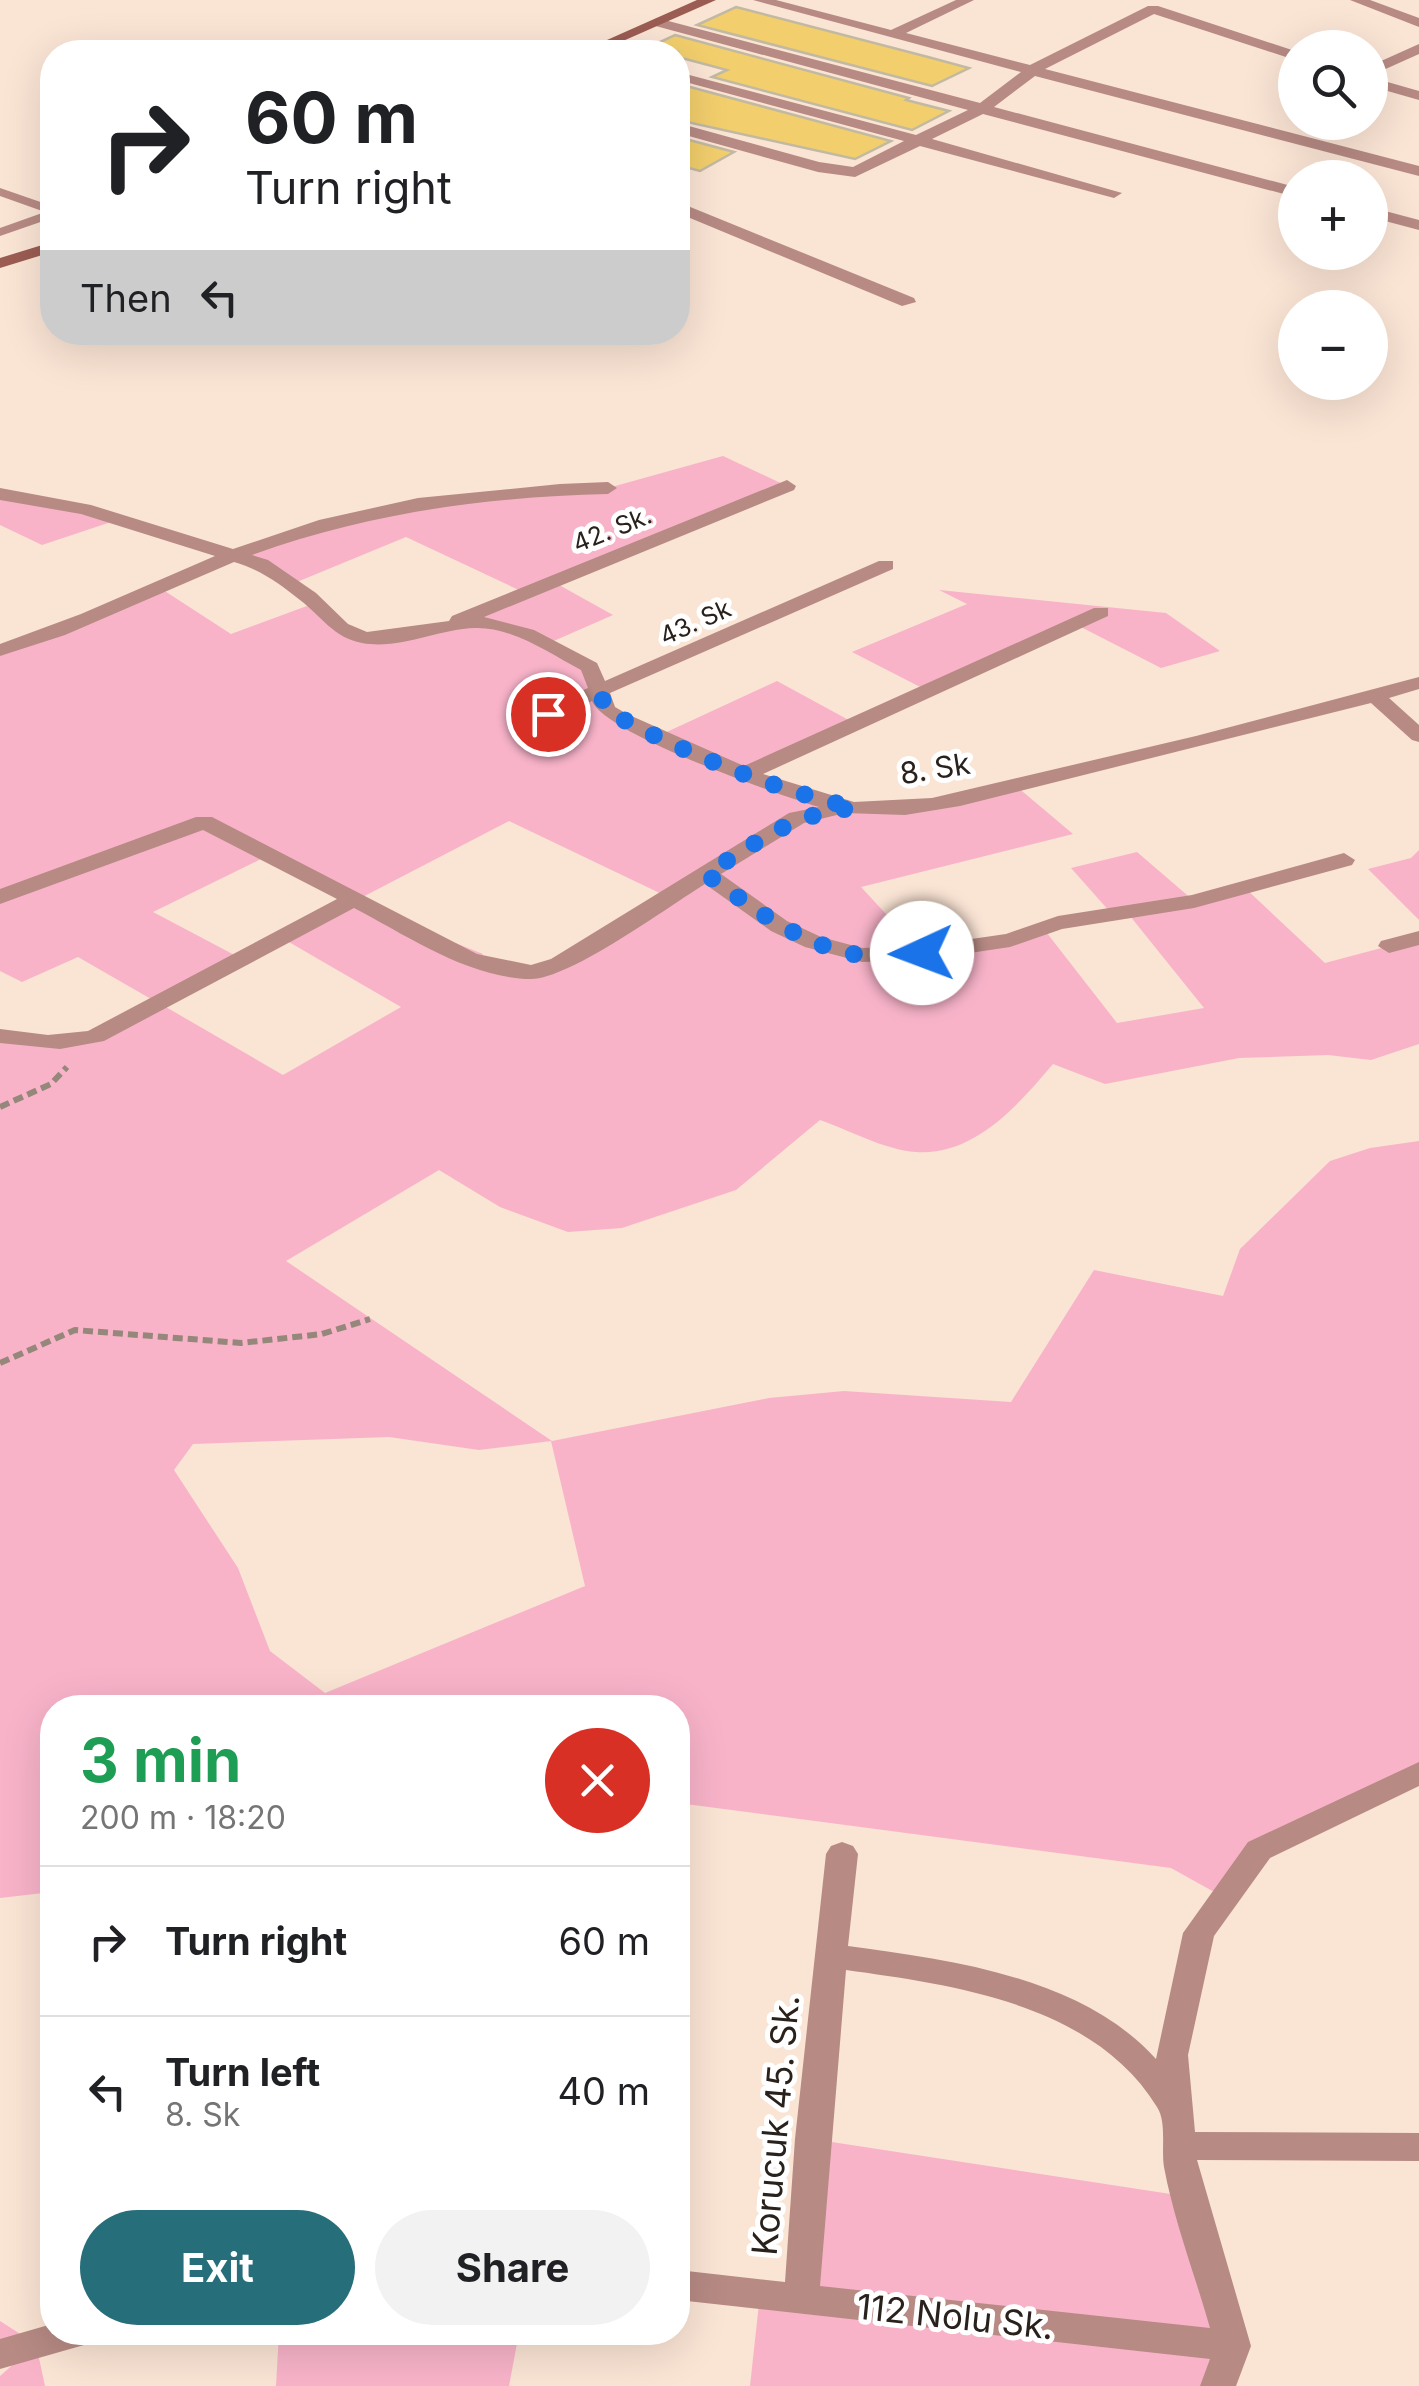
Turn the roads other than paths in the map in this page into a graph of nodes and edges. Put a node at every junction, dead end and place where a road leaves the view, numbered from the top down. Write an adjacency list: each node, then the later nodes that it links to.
1 (709, 0): 6 (main road)
2 (760, 0): 8 (street)
3 (967, 0): 8 (street)
4 (1357, 0): 7 (street)
5 (1156, 4): 11 (street); 13 (street)
6 (658, 22): 9 (main road); 17 (street)
7 (1419, 23)
8 (894, 34): 13 (street)
9 (616, 40)
10 (1419, 48): 12 (street)
11 (1278, 50)
12 (1388, 63)
13 (1034, 68): 17 (street); 20 (street)
14 (690, 79): 19 (street)
15 (1388, 87): 16 (street)
16 (1419, 96)
17 (982, 108): 19 (street); 21 (street)
18 (690, 131): 19 (street)
19 (919, 141): 23 (street)
20 (1419, 172)
21 (1278, 187)
22 (0, 192): 24 (lane)
23 (1114, 193)
24 (40, 207)
25 (690, 212): 32 (street)
26 (40, 217): 29 (lane)
27 (1388, 217): 28 (street)
28 (1419, 225)
29 (0, 232)
30 (40, 251): 31 (main road)
31 (0, 263)
32 (908, 302)
33 (787, 486): 39 (street, 42. Sk.)
34 (608, 488): 36 (street)
35 (0, 494): 36 (street, 8. Sk)
36 (234, 554): 39 (street, 8. Sk); 40 (street)
37 (886, 565): 42 (street, 43. Sk)
38 (1102, 612): 46 (street)
39 (460, 623): 42 (street, 8. Sk)
40 (0, 650)
41 (1419, 683): 43 (street, 8. Sk)
42 (600, 692): 44 (street, 43. Sk); 46 (street, 8. Sk)
43 (1375, 696): 45 (street); 47 (street, 8. Sk)
44 (522, 724)
45 (1419, 736)
46 (750, 772): 47 (street, 8. Sk)
47 (856, 808): 49 (street)
48 (1344, 860): 49 (street)
49 (706, 874): 51 (street)
50 (0, 898): 51 (street)
51 (351, 902): 54 (street)
52 (1419, 938): 53 (street)
53 (1389, 946)
54 (0, 1036)
55 (1419, 1772): 58 (street)
56 (842, 1854): 57 (street, Korucuk 45. Sk.)
57 (832, 1956): 58 (street); 62 (street, Korucuk 45. Sk.)
58 (1176, 2105): 59 (street)
59 (1180, 2146): 60 (street); 64 (street)
60 (1419, 2147)
61 (690, 2288): 62 (street, 112 Nolu Sk.)
62 (801, 2302): 64 (street, 112 Nolu Sk.)
63 (40, 2343): 65 (street)
64 (1232, 2346): 66 (street)
65 (0, 2354)
66 (1218, 2386)

